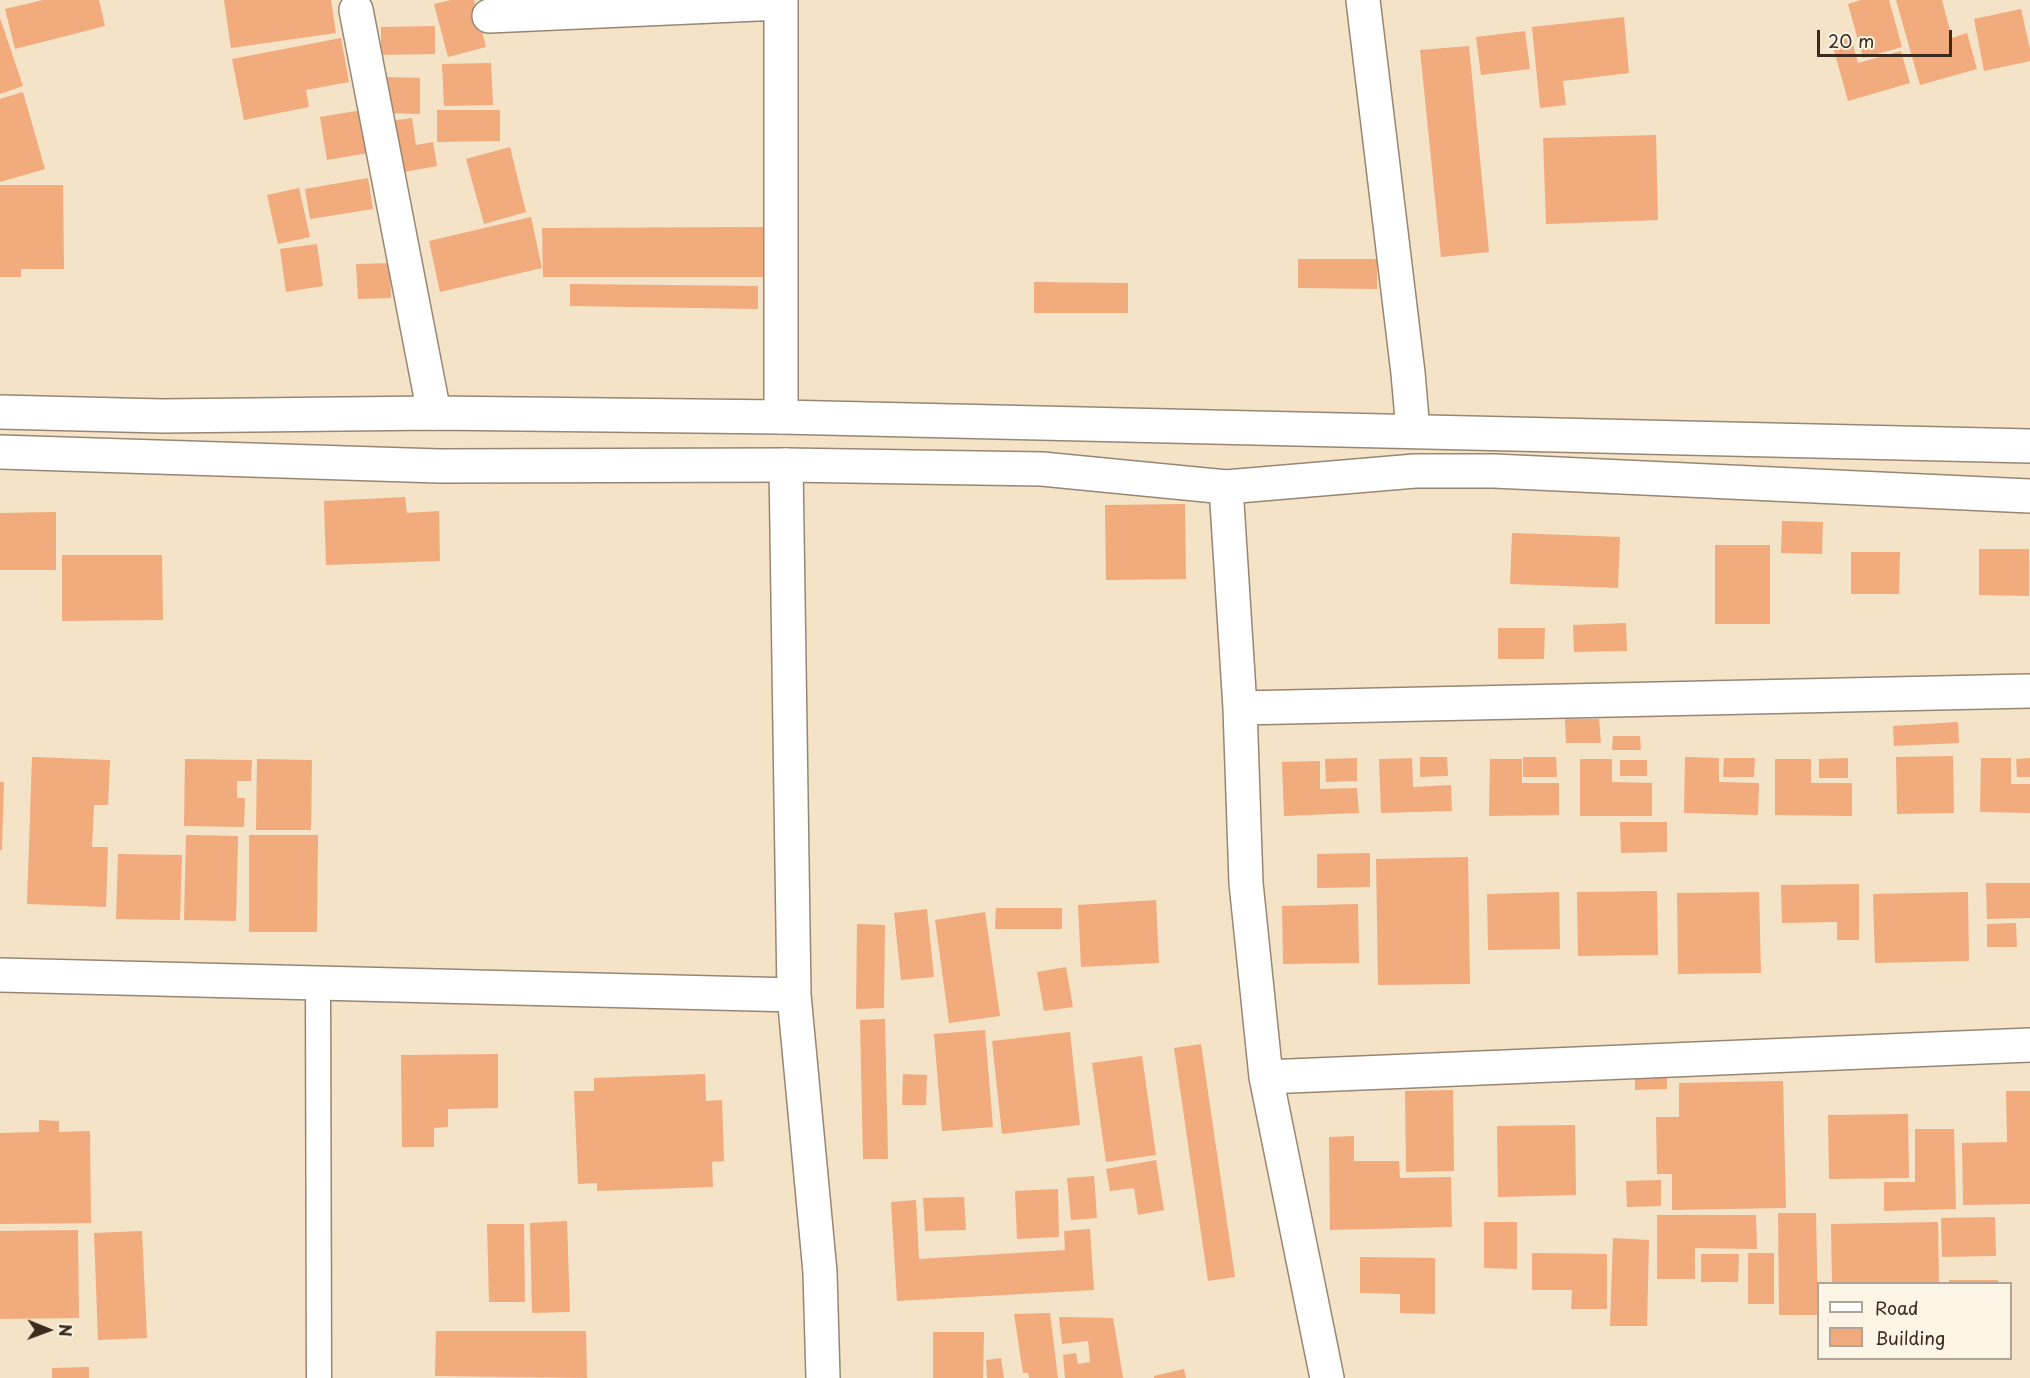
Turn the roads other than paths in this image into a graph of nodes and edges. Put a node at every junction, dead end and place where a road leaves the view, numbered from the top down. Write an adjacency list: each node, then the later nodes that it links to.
1 (1363, 0): 8 (street)
2 (781, 2): 4 (street); 7 (street)
3 (356, 10): 6 (street)
4 (489, 16)
5 (0, 411): 6 (street)
6 (434, 413): 7 (street)
7 (781, 417): 8 (street)
8 (1413, 431): 9 (street)
9 (2030, 446)
10 (0, 452): 11 (street)
11 (786, 465): 12 (street); 18 (street)
12 (1226, 487): 13 (street); 15 (street)
13 (2030, 496)
14 (2030, 691): 15 (street)
15 (1240, 708): 20 (street)
16 (0, 975): 17 (street)
17 (318, 983): 18 (street); 21 (lane)
18 (794, 995): 22 (street)
19 (2030, 1045): 20 (street)
20 (1266, 1077): 23 (street)
21 (319, 1378)
22 (823, 1378)
23 (1327, 1378)

